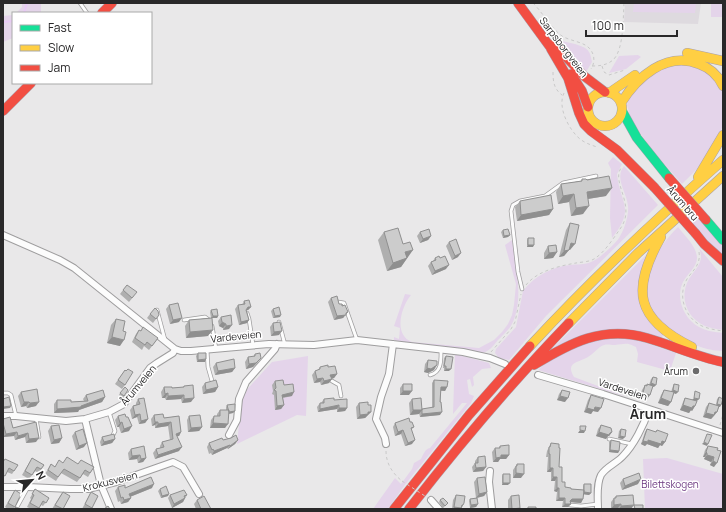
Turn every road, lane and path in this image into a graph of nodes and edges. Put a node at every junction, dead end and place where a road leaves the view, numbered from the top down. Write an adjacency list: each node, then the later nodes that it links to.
1 (80, 3): 7 (lane)
2 (112, 3): 8 (main road)
3 (518, 3): 11 (main road, Sarpsborgveien)
4 (523, 3): 20 (main road, Sarpsborgveien)
5 (533, 3): 9 (path)
6 (624, 3): 13 (path)
7 (86, 12)
8 (103, 12)
9 (553, 28): 10 (path); 14 (path)
10 (550, 30)
11 (551, 49): 22 (main road, Sarpsborgveien); 31 (main road)
12 (723, 61): 20 (main road)
13 (602, 65): 14 (path); 16 (path)
14 (592, 66): 17 (path)
15 (553, 67): 21 (path)
16 (628, 69)
17 (590, 70)
18 (30, 84): 24 (main road)
19 (723, 86): 23 (main road)
20 (607, 92): 22 (main road); 23 (main road)
21 (562, 95)
22 (588, 107): 25 (main road)
23 (622, 107): 25 (main road); 35 (main road, Årum bru, bridge)
24 (3, 111)
25 (600, 126): 31 (main road)
26 (723, 135): 32 (main road)
27 (723, 160): 32 (main road)
28 (624, 165): 38 (path)
29 (596, 176): 38 (lane)
30 (723, 176): 33 (main road)
31 (654, 187): 37 (main road, Årum bru, bridge)
32 (690, 189): 90 (main road)
33 (669, 224): 55 (main road); 59 (main road)
34 (3, 235): 46 (street)
35 (723, 240)
36 (697, 248): 44 (path)
37 (723, 261)
38 (522, 289): 56 (path)
39 (338, 302): 45 (lane)
40 (157, 310): 46 (lane)
41 (247, 313): 49 (lane)
42 (184, 320): 52 (lane)
43 (279, 322): 50 (lane)
44 (723, 331)
45 (357, 340): 48 (street, Vardeveien); 50 (street, Vardeveien)
46 (166, 342): 51 (street)
47 (277, 344): 49 (street, Vardeveien); 50 (street, Vardeveien); 75 (street)
48 (392, 344): 54 (street, Vardeveien); 78 (street)
49 (253, 345): 52 (street, Vardeveien)
50 (285, 345)
51 (176, 349): 53 (street, Vardeveien); 67 (street, Årumveien)
52 (216, 349): 53 (street, Vardeveien)
53 (207, 350): 62 (lane)
54 (441, 350): 56 (street, Vardeveien); 60 (lane)
55 (723, 355)
56 (490, 358): 58 (street, Vardeveien)
57 (723, 362): 59 (main road)
58 (505, 364)
59 (522, 372): 91 (main road)
60 (430, 375)
61 (538, 375): 66 (street, Vardeveien)
62 (212, 381)
63 (332, 381): 65 (lane)
64 (3, 393): 70 (lane)
65 (340, 396)
66 (648, 409): 73 (street, Vardeveien); 79 (street)
67 (109, 412): 72 (street, Årumveien); 74 (lane)
68 (723, 414): 73 (path)
69 (3, 416): 70 (street, Årumveien)
70 (16, 416): 71 (street, Årumveien)
71 (36, 418): 72 (street, Årumveien); 76 (lane)
72 (85, 419): 81 (street)
73 (720, 432)
74 (113, 435)
75 (229, 435)
76 (39, 437)
77 (609, 439): 79 (lane)
78 (386, 444): 85 (path, bridge)
79 (632, 444): 87 (street)
80 (490, 471): 93 (street)
81 (101, 485): 82 (street, Krokusveien); 84 (street, Krokusveien); 89 (street)
82 (28, 487): 83 (street, Krokusveien); 88 (lane)
83 (3, 488)
84 (200, 494)
85 (431, 500): 92 (street)
86 (570, 505): 87 (lane)
87 (598, 506)
88 (18, 507)
89 (111, 509)
90 (394, 509)
91 (409, 509)
92 (439, 509)
93 (492, 509)

